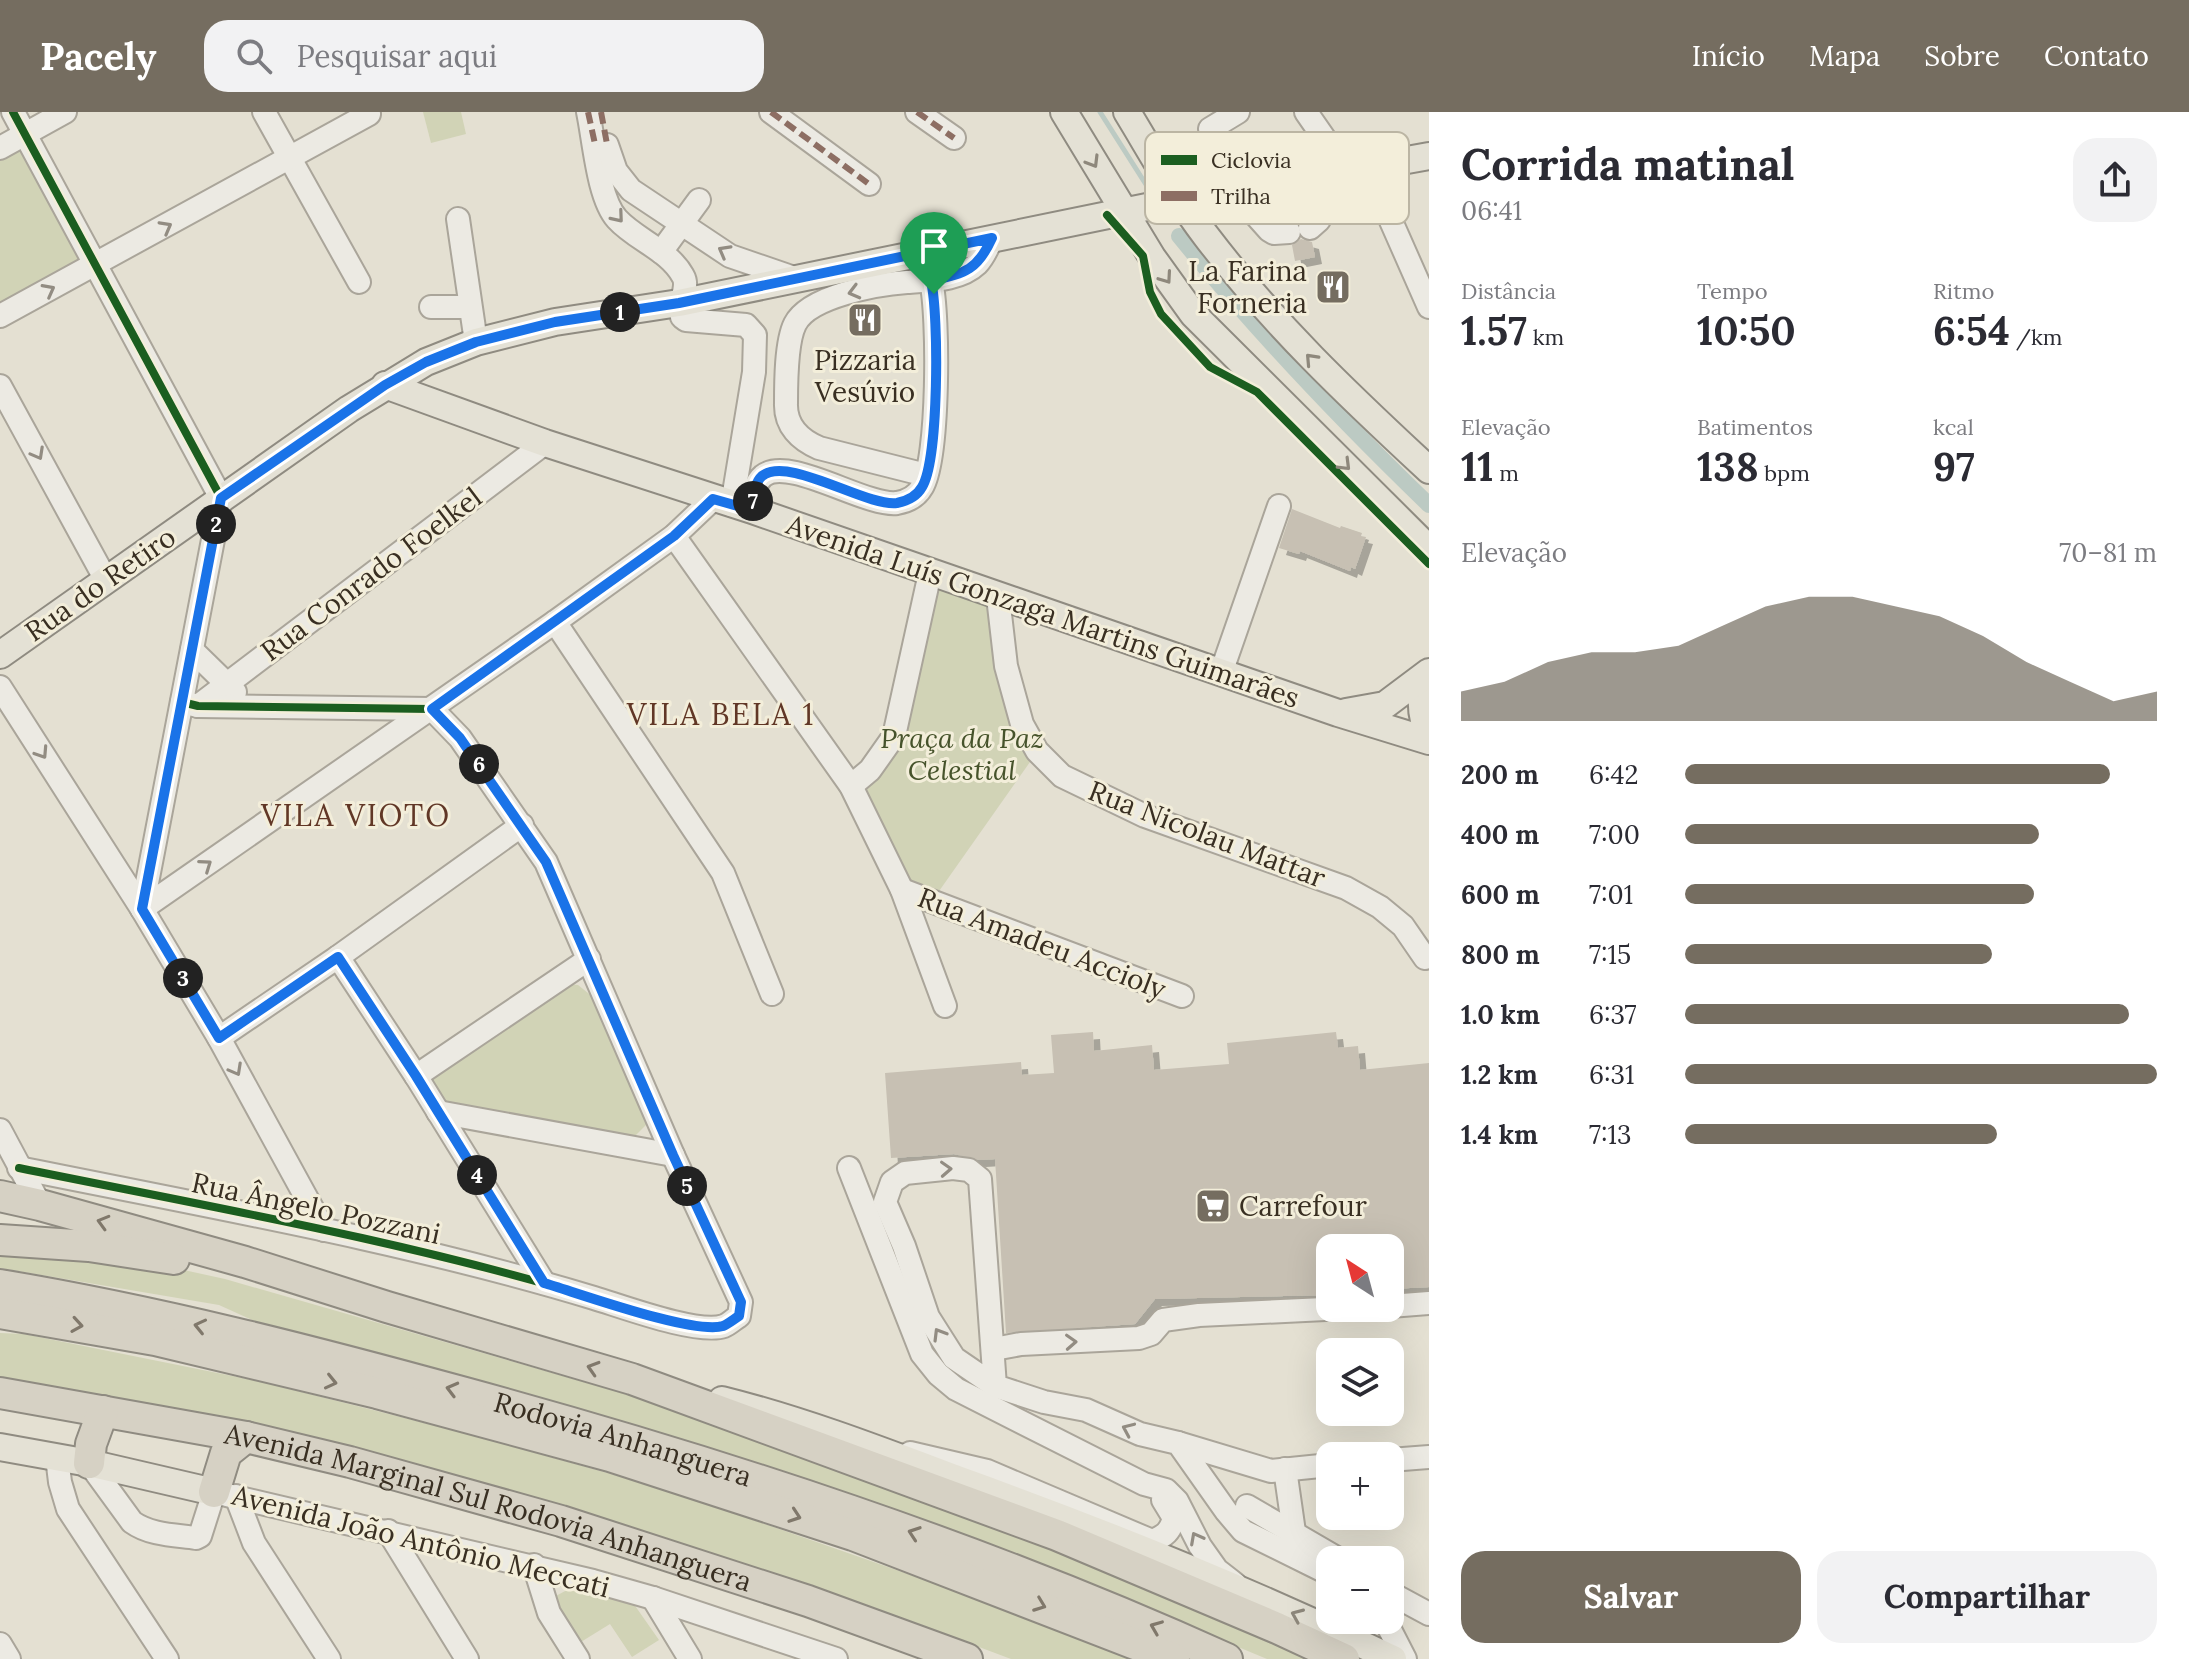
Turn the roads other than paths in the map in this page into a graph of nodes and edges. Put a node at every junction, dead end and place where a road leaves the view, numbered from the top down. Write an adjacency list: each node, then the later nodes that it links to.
1 (13, 112): 15 (street)
2 (65, 112): 15 (street)
3 (264, 112): 22 (street)
4 (588, 112): 17 (street)
5 (601, 112): 17 (street)
6 (771, 112): 23 (street)
7 (917, 112): 16 (street)
8 (1064, 112): 26 (main road, one-way to 26)
9 (1127, 112): 18 (main road)
10 (1238, 112): 13 (street)
11 (1306, 112): 14 (street)
12 (369, 114): 22 (street)
13 (1210, 129)
14 (1324, 132)
15 (26, 134): 19 (street); 35 (street)
16 (954, 138)
17 (601, 144): 32 (street); 34 (street, one-way to 34)
18 (1145, 144)
19 (0, 148)
20 (1429, 156): 21 (main road, Rua do Retiro)
21 (1409, 158)
22 (290, 159): 35 (street, one-way to 22); 38 (street)
23 (869, 184)
24 (699, 200): 32 (street)
25 (1145, 208): 26 (main road, Rua do Retiro)
26 (1129, 211): 33 (main road, Rua do Retiro); 54 (main road, one-way to 54)
27 (458, 219): 41 (street)
28 (1196, 224): 48 (main road, one-way to 28)
29 (1264, 224): 30 (street)
30 (1311, 224)
31 (1392, 224): 42 (street)
32 (681, 226): 34 (street); 36 (street, one-way to 32)
33 (992, 238): 36 (main road, Rua do Retiro); 37 (street)
34 (661, 252): 39 (street)
35 (97, 264): 43 (street, one-way to 35); 50 (street)
36 (797, 279): 39 (main road, Rua do Retiro)
37 (931, 281): 49 (street); 49 (street, one-way to 49)
38 (359, 282)
39 (679, 303): 44 (main road, Rua do Retiro); 51 (street)
40 (431, 307): 41 (street)
41 (470, 307): 44 (street)
42 (1429, 307)
43 (0, 316)
44 (476, 342): 45 (main road, Rua do Retiro)
45 (385, 385): 47 (main road, Avenida Luís Gonzaga Martins Guimarães); 50 (main road, Rua do Retiro)
46 (0, 386): 56 (street, one-way to 56)
47 (545, 443): 51 (main road, Avenida Luís Gonzaga Martins Guimarães); 63 (street, Rua Conrado Foelkel)
48 (1429, 470)
49 (926, 475): 51 (street)
50 (221, 498): 56 (main road, Rua do Retiro); 59 (street)
51 (732, 505): 53 (street); 55 (main road, Avenida Luís Gonzaga Martins Guimarães)
52 (1279, 506): 61 (street)
53 (674, 536): 58 (street); 71 (street)
54 (1429, 549)
55 (930, 573): 57 (main road, Avenida Luís Gonzaga Martins Guimarães); 71 (street)
56 (106, 580): 60 (main road, Rua do Retiro)
57 (998, 597): 61 (main road, Avenida Luís Gonzaga Martins Guimarães); 76 (street, Rua Nicolau Mattar)
58 (555, 622): 67 (street); 78 (street)
59 (192, 650): 63 (street); 65 (street)
60 (0, 655)
61 (1221, 673): 68 (main road, Avenida Luís Gonzaga Martins Guimarães)
62 (1429, 673): 68 (main road); 69 (main road)
63 (226, 685): 65 (street, Rua Conrado Foelkel); 66 (street)
64 (0, 687): 74 (street, one-way to 74)
65 (190, 704): 66 (street); 74 (street)
66 (256, 707): 67 (street)
67 (432, 709): 72 (street); 74 (street, one-way to 67)
68 (1338, 713): 70 (main road, Avenida Luís Gonzaga Martins Guimarães)
69 (1429, 732)
70 (1429, 741)
71 (851, 786): 73 (street)
72 (522, 825): 75 (street); 77 (street)
73 (902, 890): 79 (street, Rua Amadeu Accioly); 80 (street)
74 (142, 909): 81 (street)
75 (338, 957): 81 (street); 82 (street)
76 (1425, 958)
77 (589, 959): 82 (street); 85 (street)
78 (772, 994)
79 (1182, 996)
80 (945, 1006)
81 (219, 1038): 91 (street, one-way to 91)
82 (416, 1076): 83 (street)
83 (438, 1112): 85 (street); 93 (street)
84 (0, 1130): 86 (street)
85 (673, 1155): 93 (street, Rua Ângelo Pozzani)
86 (19, 1168): 89 (street); 91 (street, Rua Ângelo Pozzani)
87 (849, 1168): 90 (street)
88 (0, 1196): 89 (highway)
89 (40, 1205): 97 (highway, one-way to 89)
90 (880, 1216): 100 (street, one-way to 100); 102 (street, one-way to 90); 115 (street)
91 (324, 1230): 93 (street, Rua Ângelo Pozzani)
92 (0, 1240): 97 (highway)
93 (544, 1283)
94 (0, 1285): 143 (highway, Rodovia Anhanguera, one-way to 94)
95 (1429, 1303): 96 (street)
96 (1404, 1305)
97 (387, 1307): 101 (highway, one-way to 97)
98 (1316, 1309): 100 (street, one-way to 98)
99 (0, 1313): 142 (highway, Rodovia Anhanguera, one-way to 142)
100 (994, 1349): 102 (street)
101 (632, 1379): 107 (main road); 132 (highway)
102 (995, 1386): 106 (street, one-way to 102)
103 (0, 1393): 104 (highway, Avenida Marginal Sul Rodovia Anhanguera)
104 (103, 1411): 105 (highway, Avenida Marginal Sul Rodovia Anhanguera); 112 (highway)
105 (246, 1437): 116 (highway); 141 (highway, Avenida Marginal Sul Rodovia Anhanguera)
106 (1178, 1443): 114 (street); 119 (street)
107 (869, 1446): 115 (street); 125 (main road)
108 (0, 1447): 109 (main road, Avenida João Antônio Meccati)
109 (57, 1457): 112 (main road, Avenida João Antônio Meccati); 135 (street)
110 (1429, 1457): 111 (street)
111 (1404, 1459)
112 (89, 1463): 116 (main road, Avenida João Antônio Meccati); 116 (street)
113 (1316, 1466): 114 (street)
114 (1278, 1470): 117 (street); 120 (street)
115 (1144, 1484): 125 (street, one-way to 115)
116 (225, 1494): 118 (street, Avenida João Antônio Meccati); 136 (street)
117 (1247, 1506): 119 (street); 120 (street)
118 (388, 1531): 123 (street, Avenida João Antônio Meccati); 137 (street)
119 (1243, 1531): 122 (street)
120 (1293, 1532): 121 (street); 122 (street)
121 (1316, 1546)
122 (1302, 1559): 124 (street)
123 (534, 1565): 126 (street, Avenida João Antônio Meccati); 138 (street)
124 (1316, 1566)
125 (1248, 1594): 132 (main road, one-way to 125)
126 (653, 1598): 133 (street, Avenida João Antônio Meccati); 139 (street)
127 (1404, 1601): 128 (street)
128 (1429, 1614)
129 (1370, 1634): 132 (street)
130 (1392, 1634): 145 (street)
131 (0, 1644): 134 (street)
132 (1351, 1650): 144 (main road)
133 (795, 1653): 140 (street, Avenida João Antônio Meccati)
134 (9, 1659)
135 (167, 1659)
136 (329, 1659)
137 (467, 1659)
138 (578, 1659)
139 (690, 1659)
140 (836, 1659)
141 (967, 1659)
142 (1174, 1659)
143 (1227, 1659)
144 (1393, 1659)
145 (1405, 1659)

